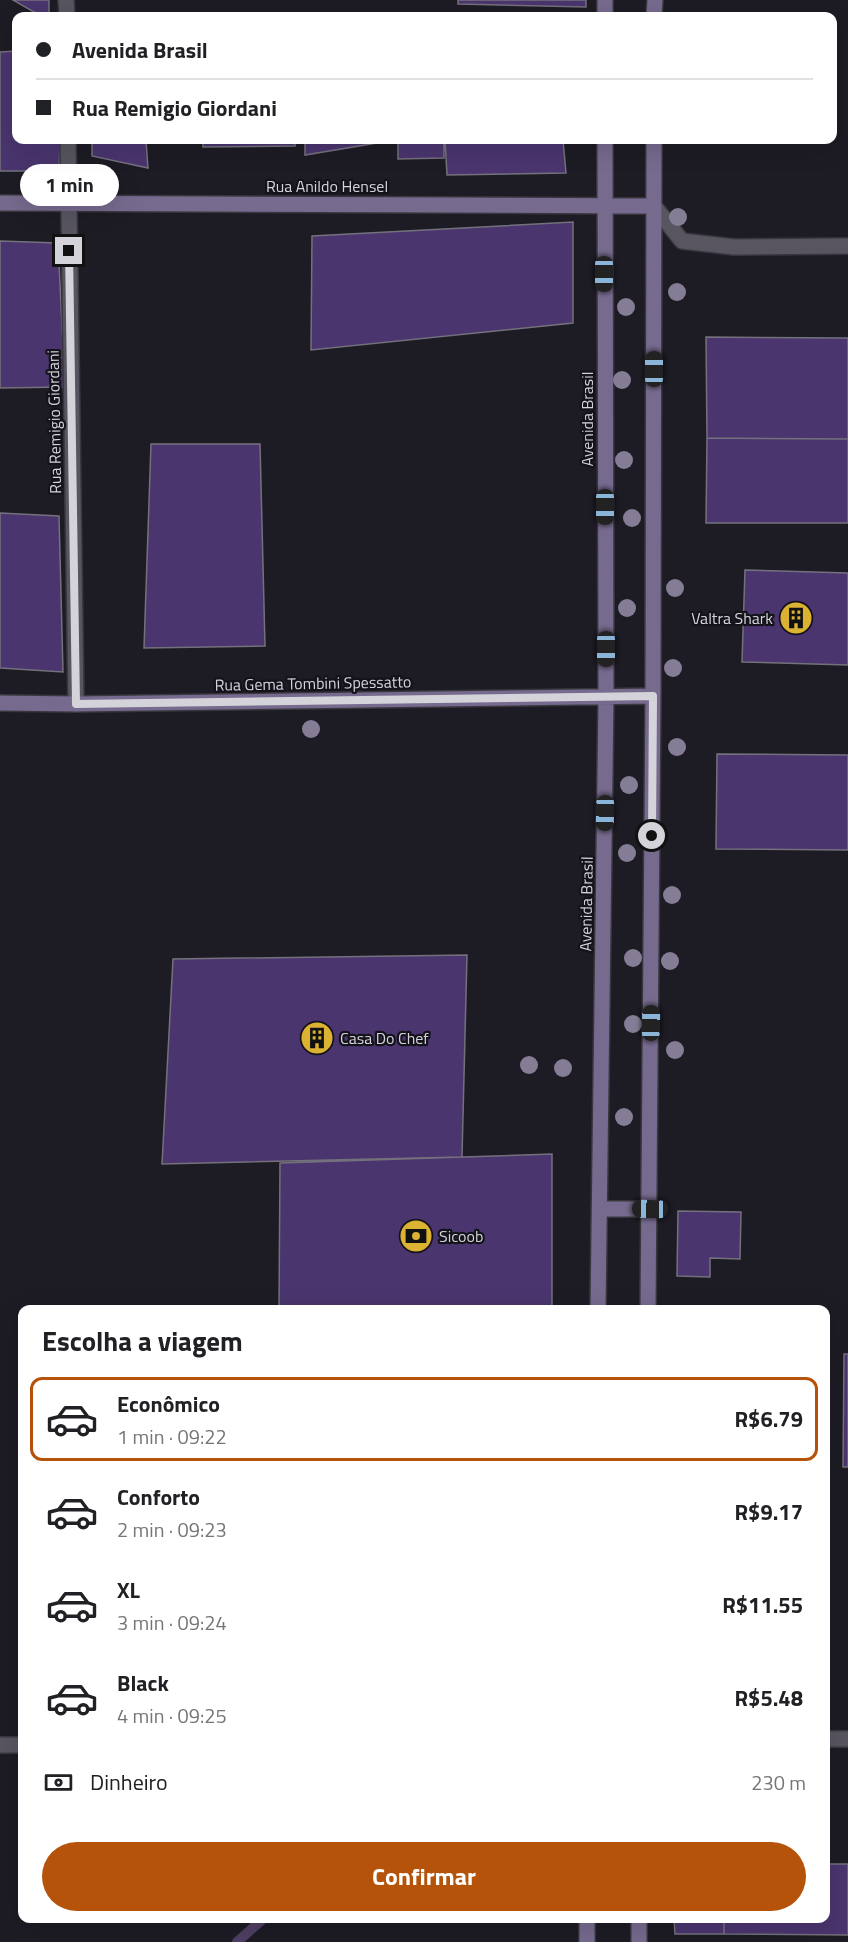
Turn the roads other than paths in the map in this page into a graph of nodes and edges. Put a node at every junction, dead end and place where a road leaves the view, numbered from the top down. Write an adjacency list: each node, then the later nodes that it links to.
1 (68, 144): 5 (street, Rua Remigio Giordani)
2 (605, 144): 6 (main road, Avenida Brasil)
3 (654, 144): 7 (main road)
4 (0, 202): 5 (main road, Rua Anildo Hensel)
5 (68, 203): 6 (main road, Rua Anildo Hensel); 12 (street, Rua Remigio Giordani)
6 (604, 204): 7 (main road, Rua Anildo Hensel); 9 (main road, Avenida Brasil)
7 (654, 206): 8 (street); 10 (main road)
8 (848, 246)
9 (606, 696): 10 (main road, Rua Gema Tombini Spessatto); 12 (main road, Rua Gema Tombini Spessatto); 13 (main road, Avenida Brasil)
10 (653, 696): 14 (main road)
11 (0, 703): 12 (main road, Rua Gema Tombini Spessatto)
12 (76, 704)
13 (600, 1209): 14 (main road); 15 (main road, Avenida Brasil)
14 (650, 1209): 16 (main road)
15 (598, 1305)
16 (648, 1305)
17 (830, 1739): 18 (street)
18 (848, 1740)
19 (0, 1745): 20 (street)
20 (18, 1745)
21 (587, 1923): 23 (main road)
22 (639, 1923): 24 (main road)
23 (587, 1942)
24 (639, 1942)

